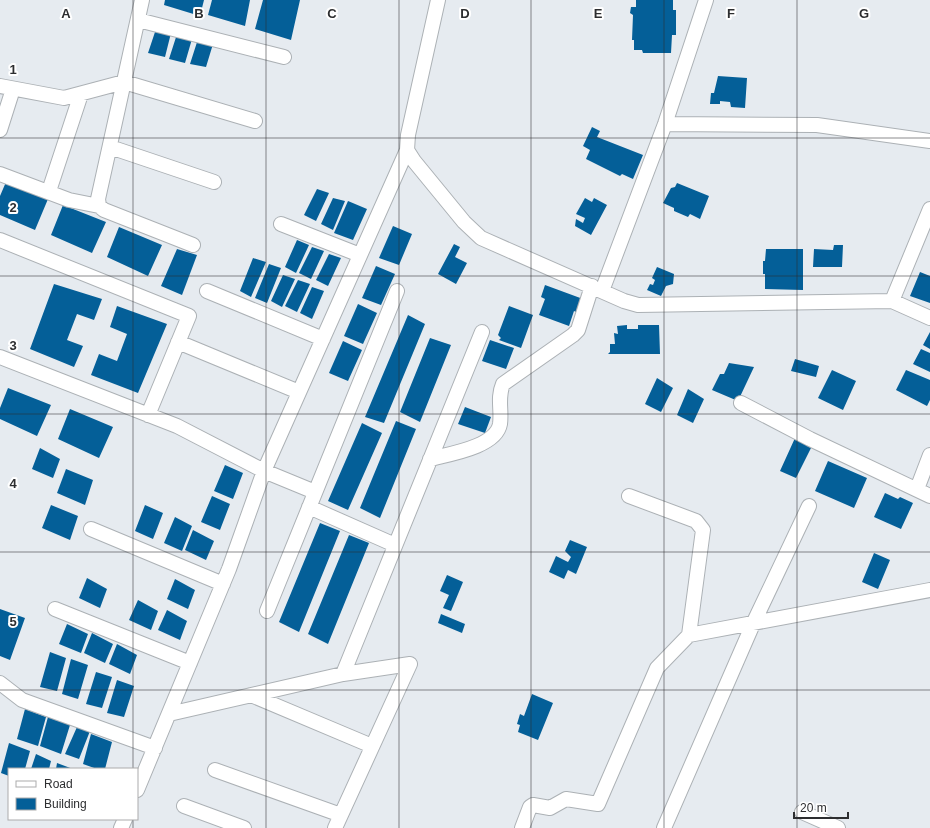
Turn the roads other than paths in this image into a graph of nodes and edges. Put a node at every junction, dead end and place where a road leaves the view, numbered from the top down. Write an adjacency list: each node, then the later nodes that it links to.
1 (142, 0): 4 (street)
2 (438, 0): 14 (street)
3 (706, 0): 10 (street)
4 (138, 20): 5 (street); 6 (street)
5 (284, 57)
6 (124, 82): 8 (street); 9 (street); 13 (street)
7 (7, 87): 8 (street); 11 (street)
8 (81, 94): 17 (street)
9 (255, 121)
10 (665, 124): 12 (street); 25 (street)
11 (0, 130)
12 (930, 142)
13 (110, 147): 16 (street); 18 (street)
14 (407, 150): 24 (street); 25 (street)
15 (0, 174): 17 (street)
16 (214, 182)
17 (49, 191): 18 (street)
18 (99, 206): 23 (street)
19 (930, 209): 21 (street)
20 (281, 224): 24 (street)
21 (926, 229): 28 (street)
22 (0, 240): 32 (street)
23 (194, 245)
24 (360, 255): 31 (street)
25 (597, 288): 28 (street); 38 (street)
26 (207, 291): 31 (street)
27 (397, 291): 41 (street)
28 (892, 301): 29 (street)
29 (930, 318)
30 (482, 332): 38 (street)
31 (323, 339): 34 (street)
32 (178, 342): 34 (street); 36 (street)
33 (0, 357): 36 (street)
34 (299, 392): 39 (street)
35 (741, 403): 40 (street)
36 (148, 415): 39 (street)
37 (930, 455): 40 (street)
38 (430, 459): 47 (street)
39 (264, 472): 41 (street); 48 (street)
40 (916, 489): 43 (street)
41 (315, 492): 45 (street)
42 (629, 496): 53 (street)
43 (930, 496)
44 (809, 506): 52 (street)
45 (309, 507): 47 (street); 51 (street)
46 (91, 529): 48 (street)
47 (395, 545): 55 (street)
48 (223, 584): 54 (street)
49 (930, 590): 52 (street)
50 (55, 609): 54 (street)
51 (267, 611)
52 (753, 624): 53 (street); 68 (street)
53 (689, 636): 67 (street)
54 (190, 663): 58 (street)
55 (343, 674): 57 (street); 59 (street)
56 (0, 683): 60 (street)
57 (251, 695): 58 (street); 59 (street)
58 (169, 714): 60 (street)
59 (372, 746): 65 (street)
60 (155, 748): 62 (street)
61 (215, 770): 65 (street)
62 (138, 788)
63 (184, 806): 66 (street)
64 (802, 812): 69 (street)
65 (338, 822)
66 (244, 828)
67 (522, 828)
68 (664, 828)
69 (838, 828)

